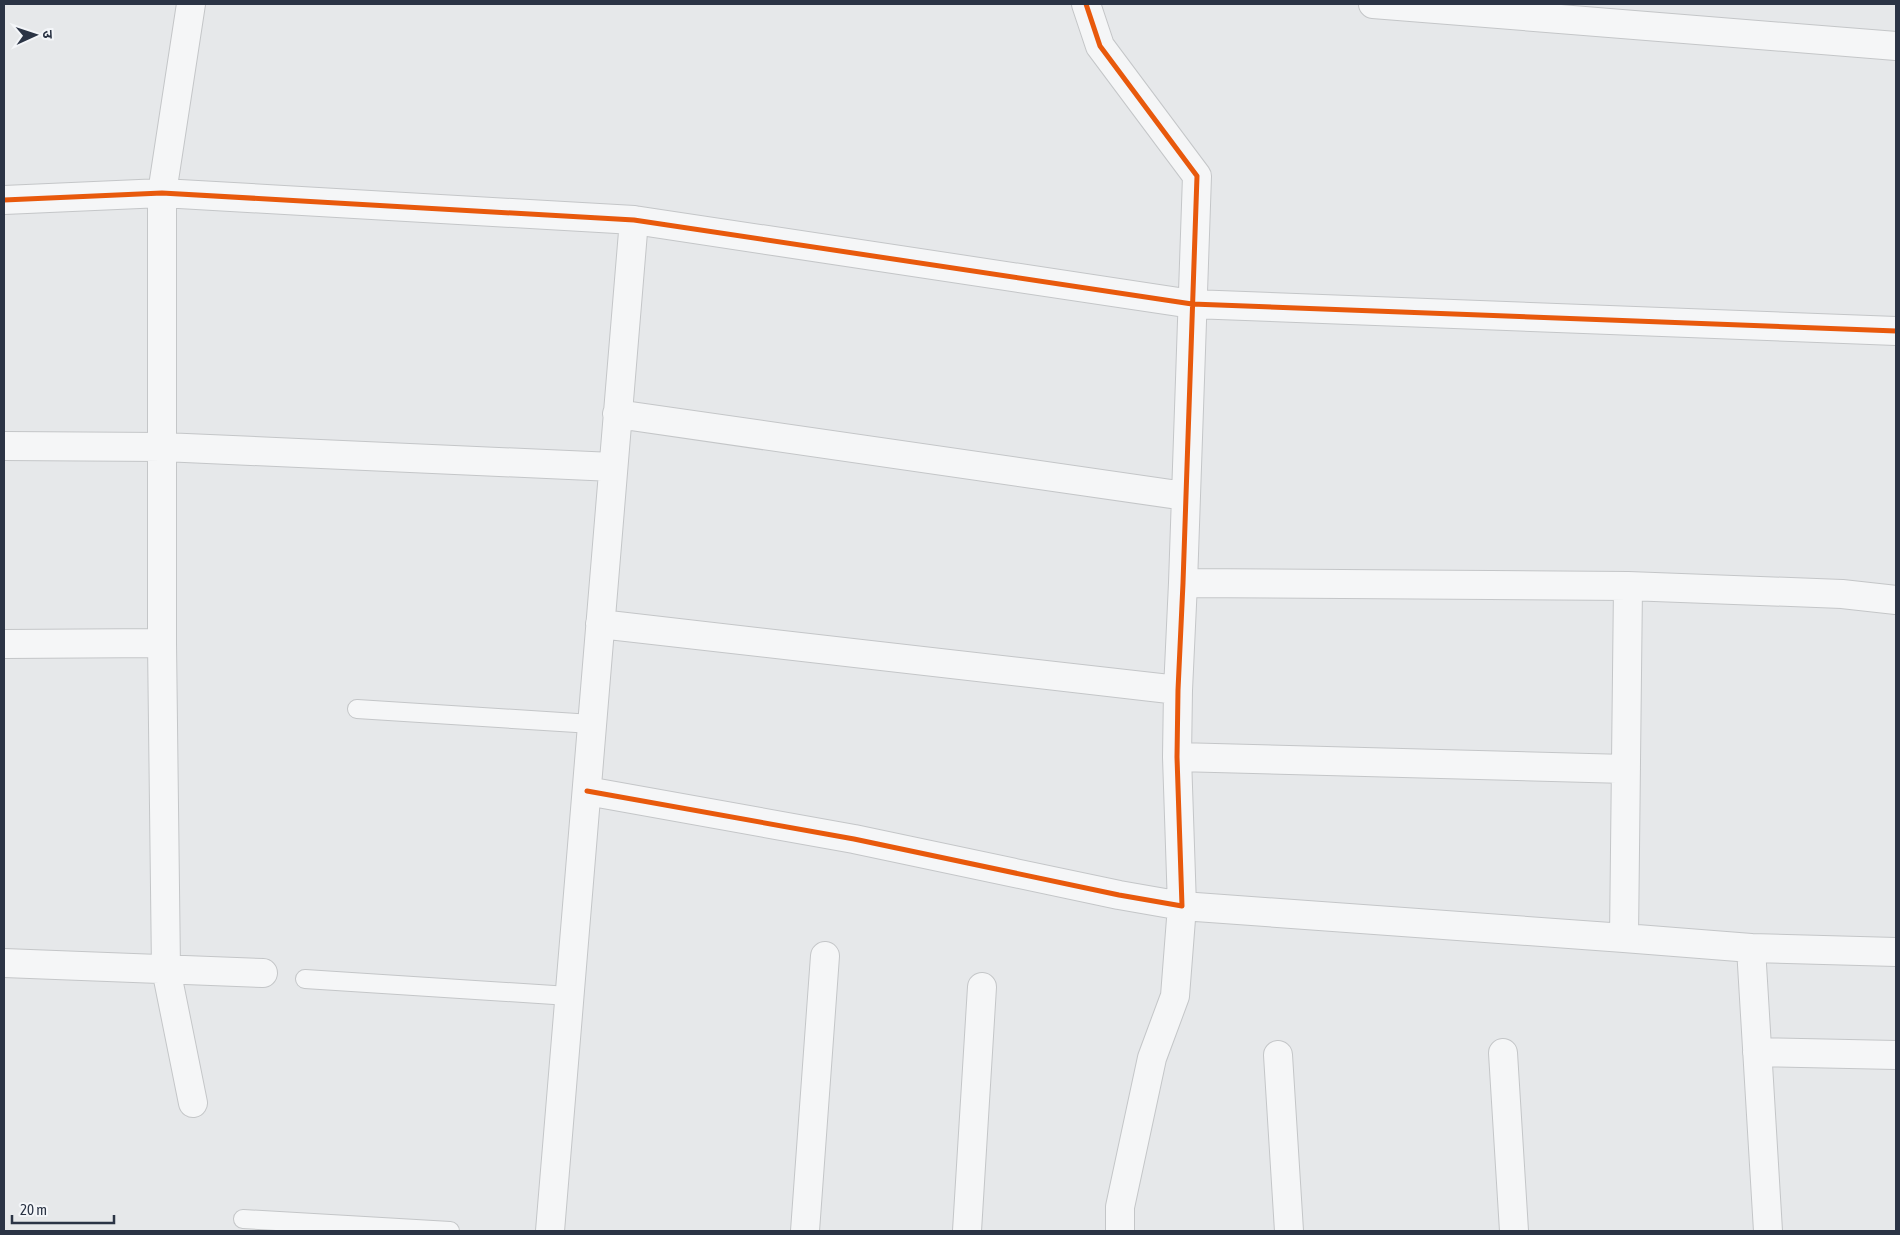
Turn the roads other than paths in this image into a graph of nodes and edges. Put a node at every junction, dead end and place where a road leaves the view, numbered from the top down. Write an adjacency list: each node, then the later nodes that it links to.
1 (191, 4): 5 (street)
2 (1086, 4): 8 (street)
3 (1373, 4): 4 (street)
4 (1896, 46)
5 (162, 193): 6 (street); 7 (street); 12 (street)
6 (4, 200)
7 (634, 220): 8 (street); 10 (street)
8 (1192, 304): 9 (street); 14 (street)
9 (1896, 331)
10 (616, 414): 13 (street); 14 (street)
11 (4, 446): 12 (street)
12 (163, 447): 13 (street); 19 (street)
13 (613, 467): 18 (street)
14 (1185, 496): 15 (street)
15 (1183, 583): 16 (street); 21 (street)
16 (1628, 586): 17 (street); 25 (street)
17 (1896, 600)
18 (600, 624): 21 (street); 23 (street)
19 (162, 643): 20 (street); 33 (street)
20 (4, 644)
21 (1178, 690): 24 (street)
22 (357, 709): 23 (lane)
23 (592, 724): 26 (street)
24 (1177, 757): 25 (street); 27 (street)
25 (1626, 769): 28 (street)
26 (586, 791): 27 (street); 37 (street)
27 (1182, 906): 28 (street); 48 (street)
28 (1624, 938): 29 (street)
29 (1751, 948): 30 (street); 38 (street)
30 (1896, 952)
31 (825, 956): 46 (street)
32 (4, 963): 33 (street)
33 (166, 969): 34 (street); 42 (street)
34 (263, 973)
35 (305, 979): 37 (lane)
36 (982, 987): 47 (street)
37 (569, 996): 45 (street)
38 (1757, 1052): 41 (street); 51 (street)
39 (1503, 1053): 50 (street)
40 (1278, 1055): 49 (street)
41 (1896, 1055)
42 (193, 1103)
43 (243, 1219): 44 (lane)
44 (450, 1231)
45 (550, 1231)
46 (806, 1231)
47 (967, 1231)
48 (1120, 1231)
49 (1289, 1231)
50 (1514, 1231)
51 (1768, 1231)

